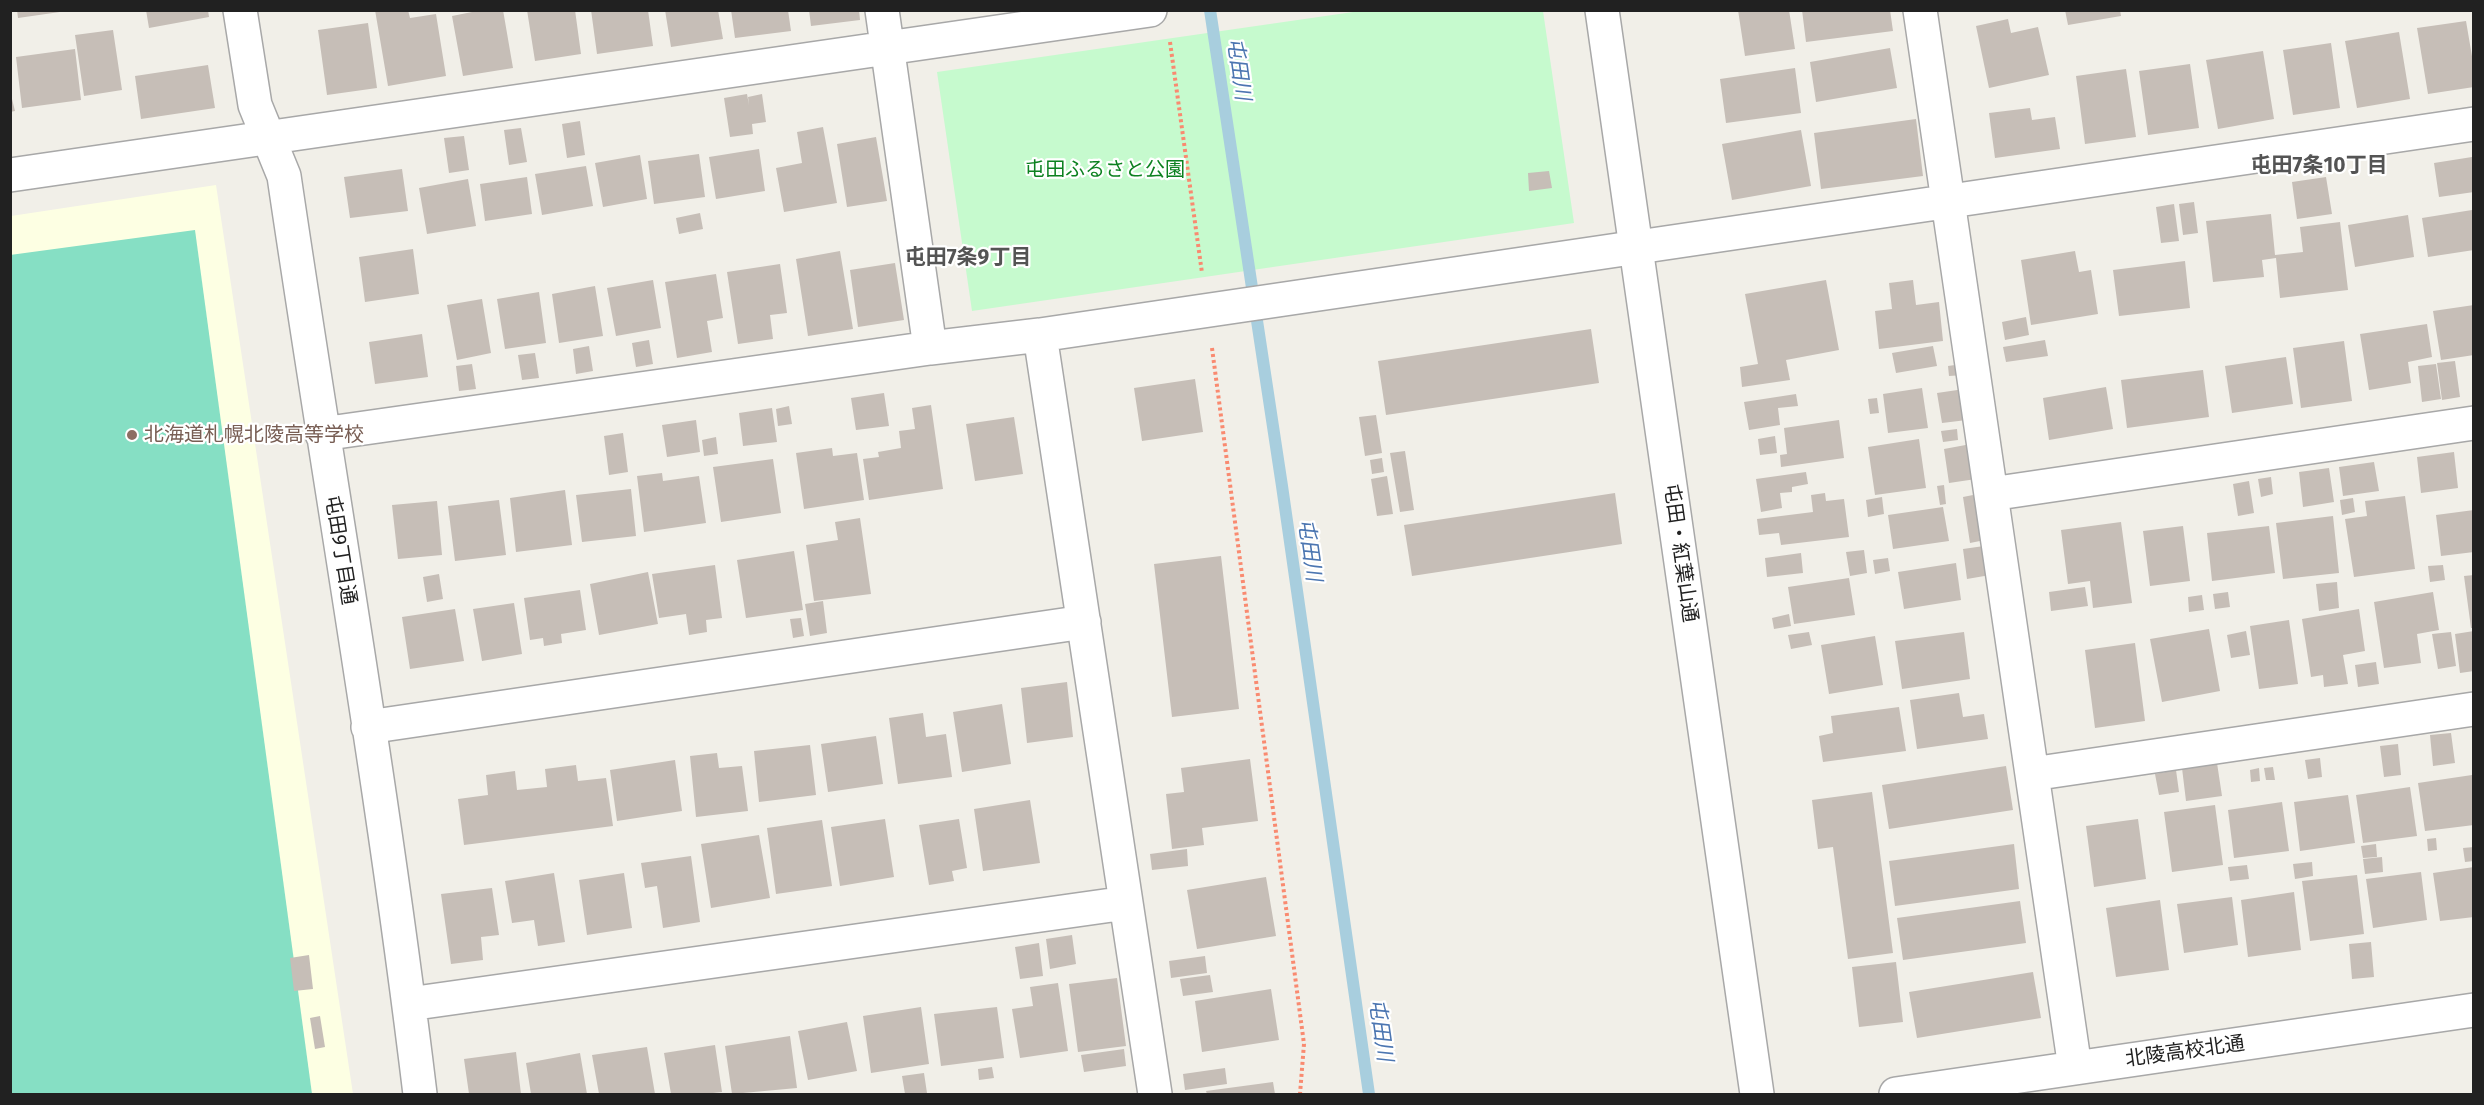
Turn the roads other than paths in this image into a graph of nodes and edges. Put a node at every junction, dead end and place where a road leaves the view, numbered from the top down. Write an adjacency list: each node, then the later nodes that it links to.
1 (240, 10): 8 (street, 屯田9丁目通)
2 (882, 10): 6 (street)
3 (1602, 10): 11 (street, 屯田・紅葉山通)
4 (1920, 10): 10 (street)
5 (1159, 22): 6 (street)
6 (887, 49): 8 (street); 13 (street)
7 (2474, 124): 10 (street)
8 (268, 138): 9 (street); 15 (street, 屯田9丁目通)
9 (10, 175)
10 (1948, 201): 11 (street); 16 (street)
11 (1636, 247): 12 (street); 27 (street, 屯田・紅葉山通)
12 (1040, 335): 13 (street); 17 (street)
13 (930, 348): 15 (street)
14 (2474, 423): 16 (street)
15 (321, 434): 19 (street, 屯田9丁目通)
16 (1991, 494): 20 (street)
17 (1084, 622): 19 (street); 21 (street)
18 (2474, 709): 20 (street)
19 (368, 727): 22 (street, 屯田9丁目通)
20 (2032, 774): 24 (street)
21 (1126, 903): 22 (street); 26 (street)
22 (409, 1004): 25 (street, 屯田9丁目通)
23 (2474, 1010): 24 (street, 北陵高校北通)
24 (2075, 1068): 28 (street, 北陵高校北通)
25 (420, 1095)
26 (1155, 1095)
27 (1757, 1095)
28 (1896, 1095)

